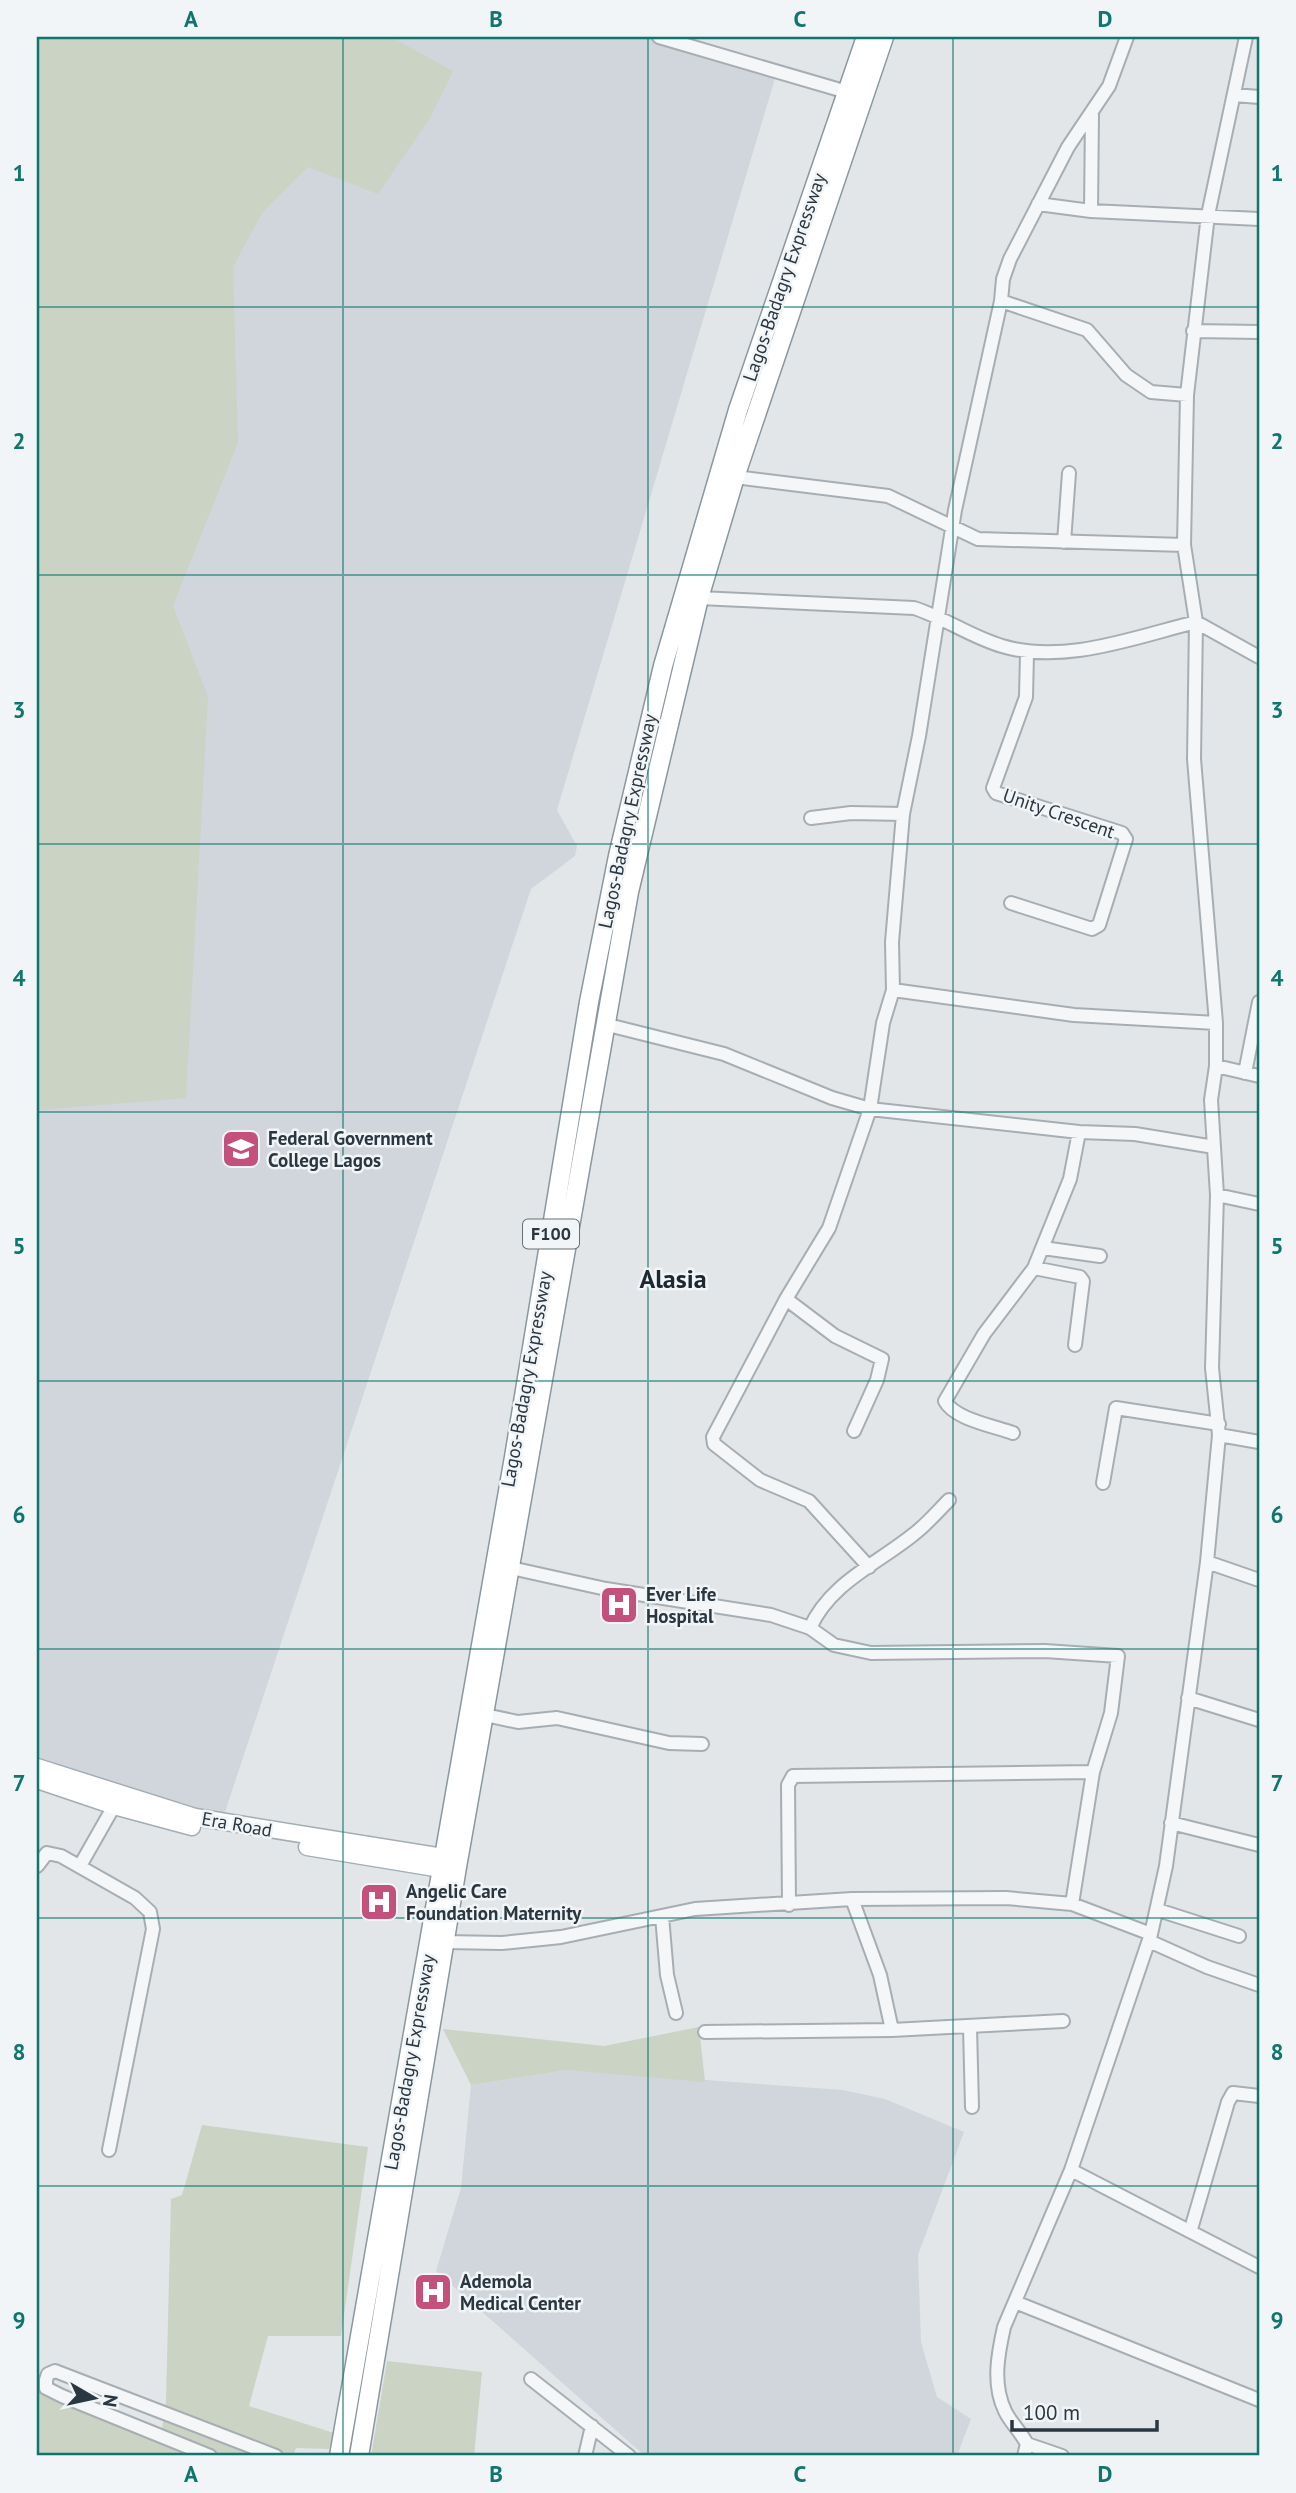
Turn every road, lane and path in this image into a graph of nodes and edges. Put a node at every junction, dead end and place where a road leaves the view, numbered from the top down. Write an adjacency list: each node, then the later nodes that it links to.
1 (659, 37): 6 (street)
2 (866, 37): 6 (highway, Lagos-Badagry Expressway / F100)
3 (884, 37): 19 (highway, Lagos-Badagry Expressway / F100)
4 (1127, 37): 9 (street)
5 (1246, 37): 7 (street)
6 (848, 92): 69 (highway, Lagos-Badagry Expressway / F100)
7 (1234, 95): 8 (street); 12 (street)
8 (1259, 97)
9 (1092, 114): 10 (street); 11 (street)
10 (1038, 204): 11 (street); 14 (street)
11 (1091, 211): 12 (street)
12 (1208, 215): 13 (street); 15 (street)
13 (1259, 219)
14 (1001, 301): 17 (street); 20 (street)
15 (1193, 331): 16 (street); 17 (street)
16 (1259, 332)
17 (1187, 395): 22 (street)
18 (1069, 473): 21 (street)
19 (735, 477): 20 (street); 23 (highway, Lagos-Badagry Expressway / F100)
20 (953, 527): 21 (street); 24 (street)
21 (1064, 542): 22 (street)
22 (1184, 545): 25 (street)
23 (699, 598): 24 (street); 34 (highway, Lagos-Badagry Expressway / F100)
24 (936, 615): 26 (street); 28 (street)
25 (1196, 622): 26 (street); 27 (street); 33 (street)
26 (1027, 653): 30 (street, Unity Crescent)
27 (1259, 657)
28 (903, 814): 29 (street); 31 (street)
29 (811, 818)
30 (1011, 903)
31 (893, 990): 33 (street); 38 (street)
32 (1259, 1002): 36 (street)
33 (1216, 1023): 35 (street)
34 (604, 1024): 38 (street); 56 (highway, Lagos-Badagry Expressway / F100)
35 (1216, 1066): 36 (street); 40 (street)
36 (1245, 1073): 37 (street)
37 (1259, 1076)
38 (870, 1109): 39 (street); 46 (street)
39 (1079, 1132): 40 (street); 43 (street)
40 (1214, 1147): 41 (street)
41 (1217, 1195): 42 (street); 48 (street)
42 (1259, 1204)
43 (1043, 1248): 44 (street); 45 (street)
44 (1100, 1256)
45 (1034, 1268): 47 (street); 50 (street)
46 (786, 1299): 49 (street); 55 (street)
47 (1074, 1345)
48 (1219, 1430): 51 (street); 52 (street); 54 (street)
49 (854, 1431)
50 (1013, 1433)
51 (1259, 1442)
52 (1103, 1483)
53 (949, 1500): 55 (street)
54 (1207, 1562): 57 (street); 59 (street)
55 (869, 1567): 58 (street)
56 (511, 1568): 58 (street); 60 (highway, Lagos-Badagry Expressway / F100)
57 (1259, 1580)
58 (810, 1628): 64 (street)
59 (1188, 1698): 61 (street); 67 (street)
60 (485, 1715): 62 (street); 79 (highway, Lagos-Badagry Expressway / F100)
61 (1259, 1720)
62 (702, 1744)
63 (37, 1767): 69 (main road, Era Road)
64 (1093, 1772): 73 (street); 74 (street)
65 (37, 1780): 66 (main road)
66 (114, 1806): 69 (main road); 70 (street)
67 (1171, 1823): 68 (street); 75 (street)
68 (1259, 1846)
69 (442, 1863): 100 (highway, Lagos-Badagry Expressway / F100)
70 (80, 1864): 71 (street); 88 (street)
71 (37, 1866)
72 (852, 1899): 73 (street); 74 (street); 84 (street)
73 (1072, 1904): 78 (street)
74 (789, 1905): 76 (street)
75 (1158, 1910): 77 (street); 78 (street)
76 (662, 1916): 79 (street); 81 (street)
77 (1239, 1936)
78 (1150, 1938): 80 (street); 89 (street)
79 (444, 1942): 101 (highway, Lagos-Badagry Expressway / F100)
80 (1259, 1985)
81 (676, 2013)
82 (1063, 2021): 83 (street)
83 (970, 2028): 84 (street); 87 (street)
84 (892, 2030): 85 (street)
85 (705, 2032)
86 (1259, 2096): 90 (street)
87 (972, 2107)
88 (110, 2150)
89 (1071, 2170): 90 (street); 92 (street)
90 (1191, 2229): 91 (street)
91 (1259, 2267)
92 (1015, 2302): 95 (street); 97 (street)
93 (41, 2378): 98 (street); 99 (street)
94 (531, 2379): 96 (street)
95 (1259, 2400)
96 (592, 2426): 102 (street); 103 (street)
97 (1025, 2450): 104 (street)
98 (210, 2456)
99 (276, 2456)
100 (339, 2456)
101 (359, 2456)
102 (585, 2456)
103 (629, 2456)
104 (1062, 2456)

